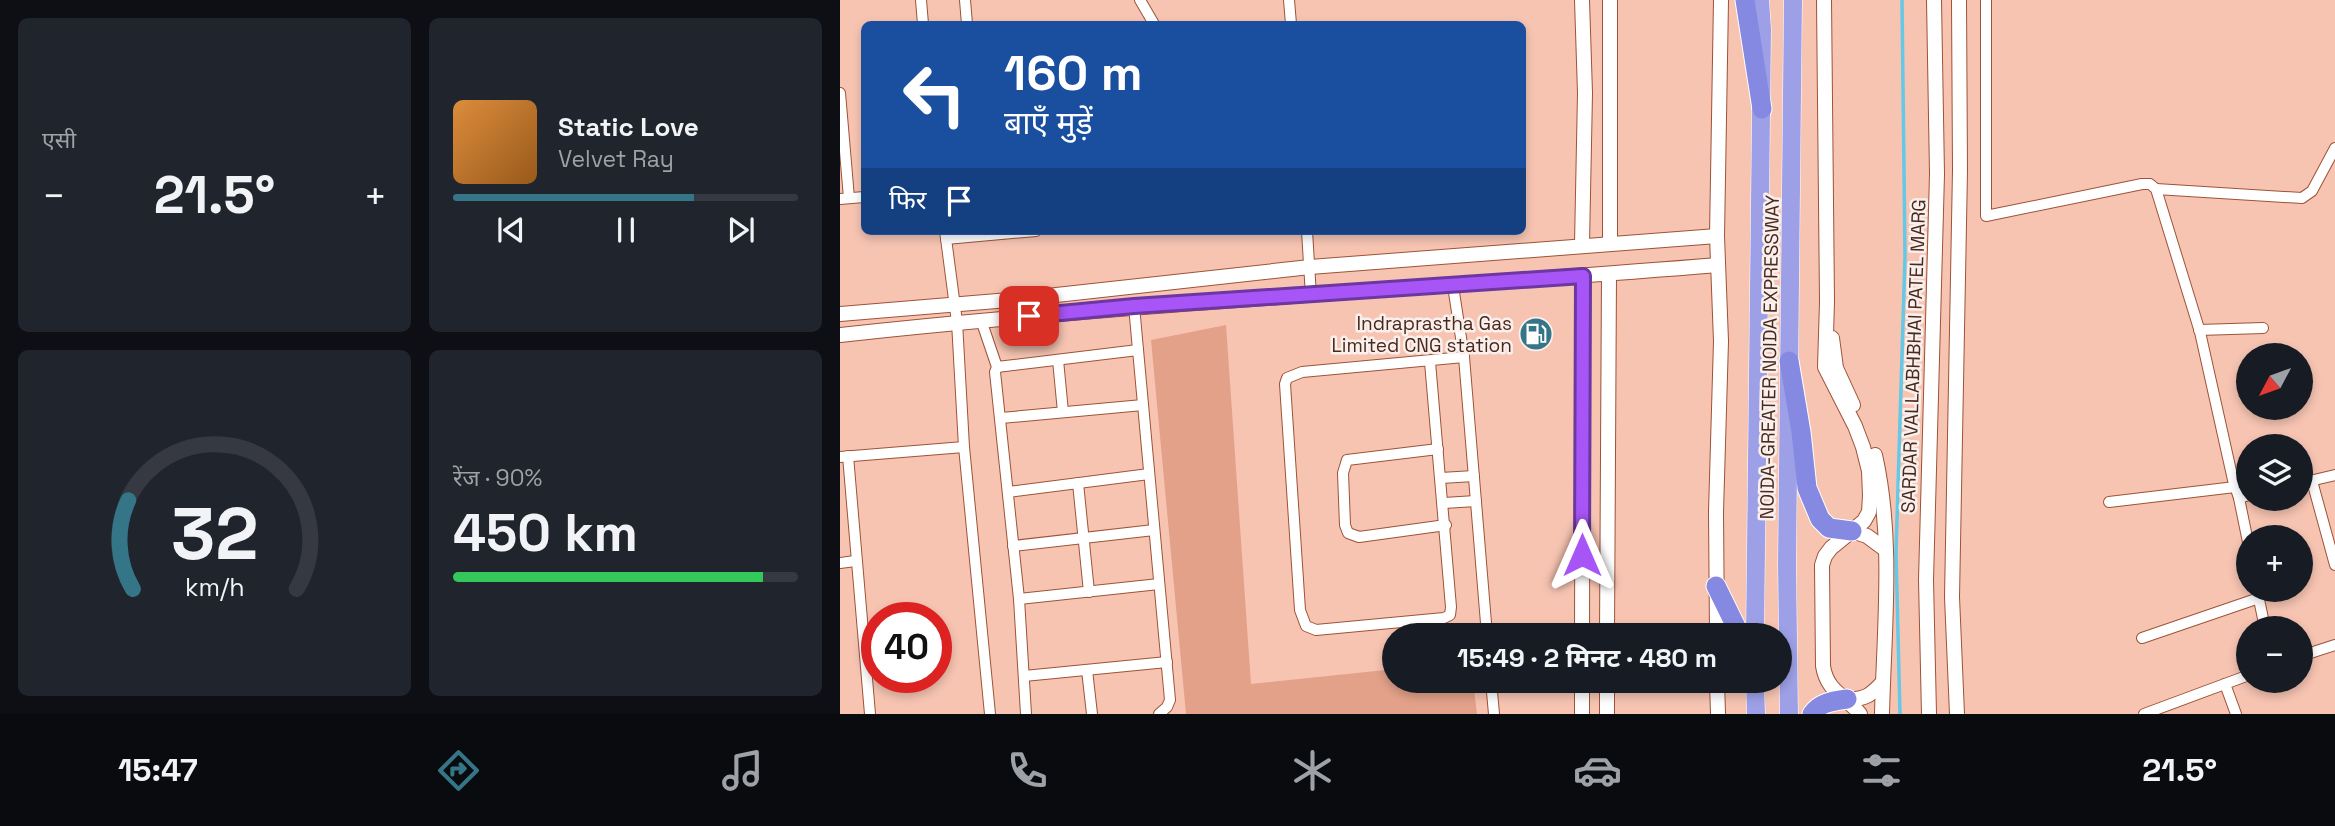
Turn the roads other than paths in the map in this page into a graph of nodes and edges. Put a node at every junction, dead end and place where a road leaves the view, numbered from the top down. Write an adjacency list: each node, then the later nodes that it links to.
1 (921, 0): 15 (street)
2 (965, 0): 16 (street)
3 (1140, 0): 17 (street)
4 (1289, 0): 18 (street)
5 (1582, 0): 29 (street)
6 (1610, 0): 28 (street)
7 (1721, 0): 27 (street)
8 (1745, 0): 20 (highway)
9 (1760, 0): 20 (highway, NOIDA-GREATER NOIDA EXPRESSWAY)
10 (1793, 0): 48 (highway, NOIDA-GREATER NOIDA EXPRESSWAY)
11 (1824, 0): 36 (street)
12 (1934, 0): 118 (street, SARDAR VALLABHBHAI PATEL MARG)
13 (1959, 0): 119 (street)
14 (1986, 0): 23 (street)
15 (923, 21)
16 (967, 21)
17 (1152, 21)
18 (1291, 21)
19 (840, 93): 21 (street)
20 (1762, 109): 89 (highway, NOIDA-GREATER NOIDA EXPRESSWAY)
21 (841, 115): 24 (street)
22 (2335, 148): 23 (street)
23 (2156, 189): 43 (street)
24 (844, 198)
25 (946, 235): 37 (street)
26 (1307, 235): 31 (street)
27 (1717, 236): 28 (street); 30 (street)
28 (1610, 243): 29 (street)
29 (1582, 244): 31 (street)
30 (1718, 265): 32 (street); 80 (street)
31 (1310, 267): 35 (street); 37 (street)
32 (1609, 274): 33 (street); 86 (street)
33 (1583, 276): 34 (street); 85 (street)
34 (1453, 286): 35 (street); 46 (street)
35 (1311, 296): 38 (street)
36 (1827, 302): 72 (street); 75 (street)
37 (954, 303): 39 (street); 41 (street)
38 (1134, 306): 40 (street); 45 (street)
39 (840, 314)
40 (981, 320): 41 (street); 50 (street)
41 (957, 322): 44 (street); 54 (street)
42 (2263, 328): 43 (street)
43 (2199, 330): 58 (street)
44 (840, 335)
45 (1138, 350): 47 (street); 51 (street)
46 (1464, 357): 49 (street); 60 (street)
47 (1058, 360): 50 (street); 52 (street)
48 (1790, 361): 72 (highway); 115 (highway, NOIDA-GREATER NOIDA EXPRESSWAY)
49 (1430, 362): 55 (street); 70 (street)
50 (997, 367): 53 (street)
51 (1143, 405): 52 (street); 57 (street)
52 (1063, 412): 53 (street)
53 (1001, 418): 64 (street)
54 (964, 447): 56 (street); 106 (street)
55 (1438, 450): 61 (street); 70 (street)
56 (844, 457): 76 (street)
57 (1149, 474): 63 (street); 71 (street)
58 (2236, 474)
59 (2335, 475): 62 (street)
60 (1474, 476): 61 (street); 67 (street)
61 (1441, 478): 69 (street)
62 (2313, 480)
63 (1078, 483): 64 (street); 73 (street)
64 (1008, 492): 74 (street)
65 (2236, 493): 68 (street)
66 (2313, 500): 78 (street)
67 (1476, 501): 69 (street); 84 (street)
68 (2109, 502)
69 (1444, 503): 70 (street)
70 (1446, 525)
71 (1154, 530): 73 (street); 79 (street)
72 (1852, 531): 75 (street); 104 (street)
73 (1084, 538): 74 (street); 81 (street)
74 (1013, 546): 82 (street)
75 (1886, 550): 97 (street)
76 (855, 561): 77 (street); 105 (street)
77 (840, 563)
78 (2335, 565)
79 (1159, 584): 81 (street); 93 (street)
80 (1716, 586): 87 (street); 88 (highway)
81 (1089, 592): 82 (street)
82 (1019, 599): 95 (street)
83 (2237, 602): 90 (street)
84 (1486, 623)
85 (1582, 623)
86 (1607, 623)
87 (1717, 623)
88 (1734, 623)
89 (1755, 623)
90 (2142, 638)
91 (2335, 645): 92 (street)
92 (2313, 652)
93 (1167, 662): 94 (street); 109 (street)
94 (1087, 670): 95 (street); 108 (street)
95 (1024, 676): 107 (street)
96 (2236, 680): 98 (street)
97 (1883, 682): 104 (street); 117 (street)
98 (2225, 684): 120 (street); 121 (street)
99 (1492, 693): 110 (street)
100 (1582, 693): 111 (street)
101 (1607, 693): 112 (street)
102 (1717, 693): 113 (street)
103 (1755, 693): 114 (highway)
104 (1854, 707): 116 (highway)
105 (870, 714)
106 (990, 714)
107 (1026, 714)
108 (1092, 714)
109 (1159, 714)
110 (1494, 714)
111 (1582, 714)
112 (1607, 714)
113 (1718, 714)
114 (1756, 714)
115 (1789, 714)
116 (1812, 714)
117 (1882, 714)
118 (1929, 714)
119 (1956, 714)
120 (2144, 714)
121 (2235, 714)

